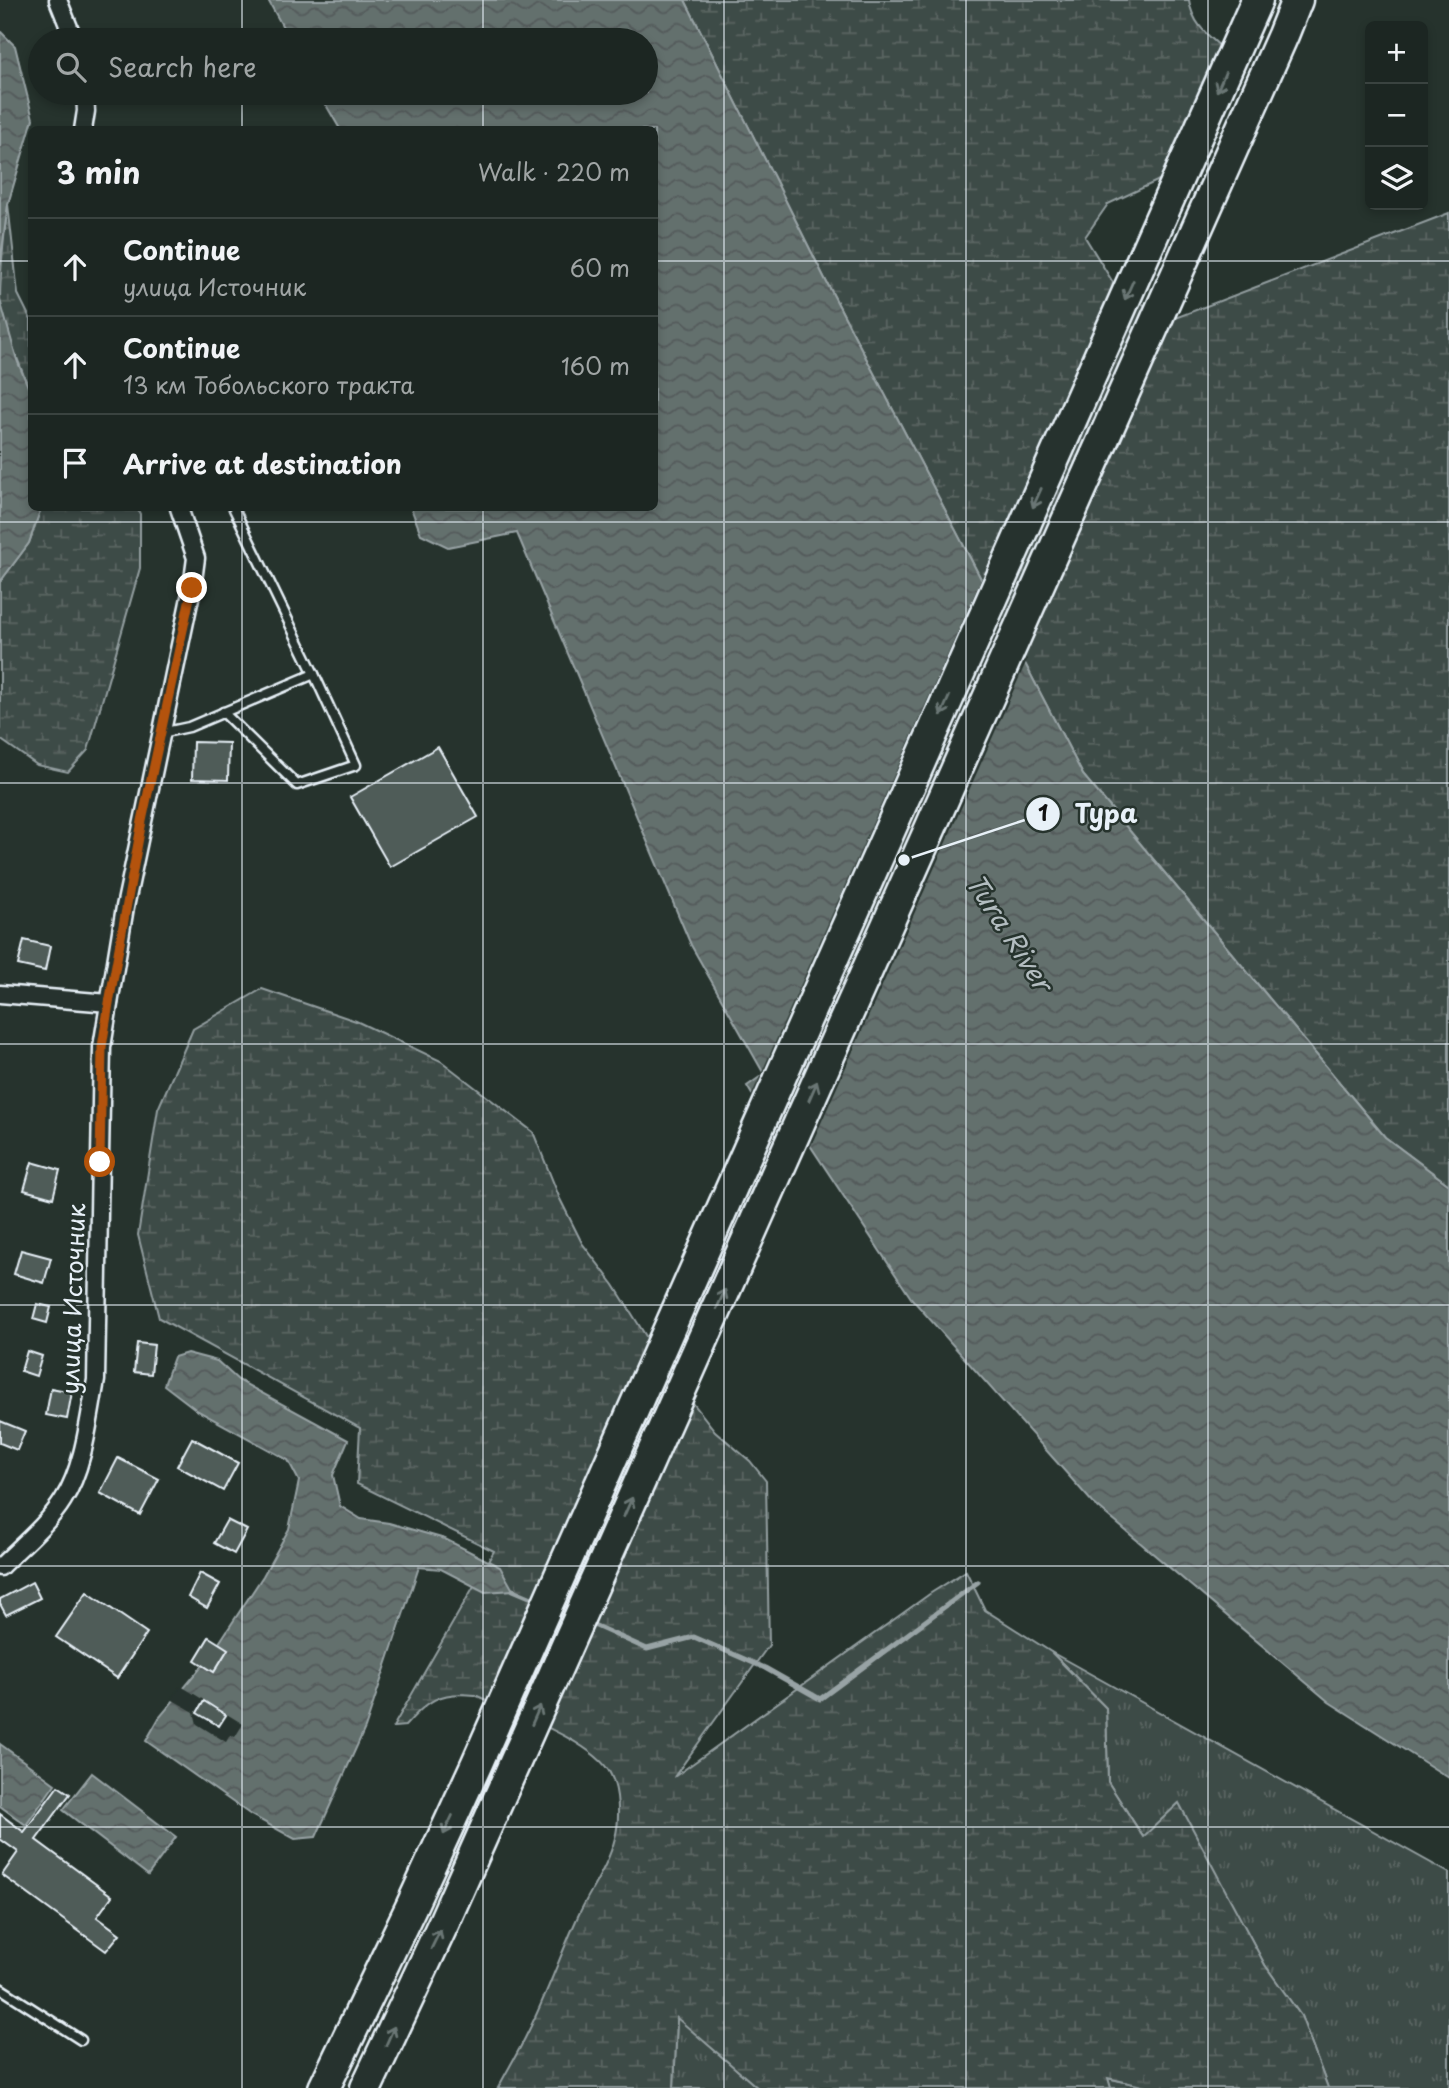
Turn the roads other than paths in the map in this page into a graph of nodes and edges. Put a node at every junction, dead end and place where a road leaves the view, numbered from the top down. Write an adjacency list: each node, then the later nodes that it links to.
1 (58, 0): 4 (street)
2 (1297, 0): 18 (highway, one-way to 2)
3 (1253, 10): 17 (highway, one-way to 17)
4 (69, 28)
5 (86, 105): 6 (street)
6 (84, 126)
7 (180, 511): 11 (street, улица Источник)
8 (235, 511): 9 (lane)
9 (314, 674): 10 (lane); 10 (lane)
10 (223, 712): 11 (lane)
11 (161, 733): 13 (street, улица Источник)
12 (0, 994): 13 (street)
13 (109, 1003): 14 (street, улица Источник)
14 (0, 1567)
15 (0, 1988): 16 (lane)
16 (81, 2040)
17 (326, 2084)
18 (366, 2088)

